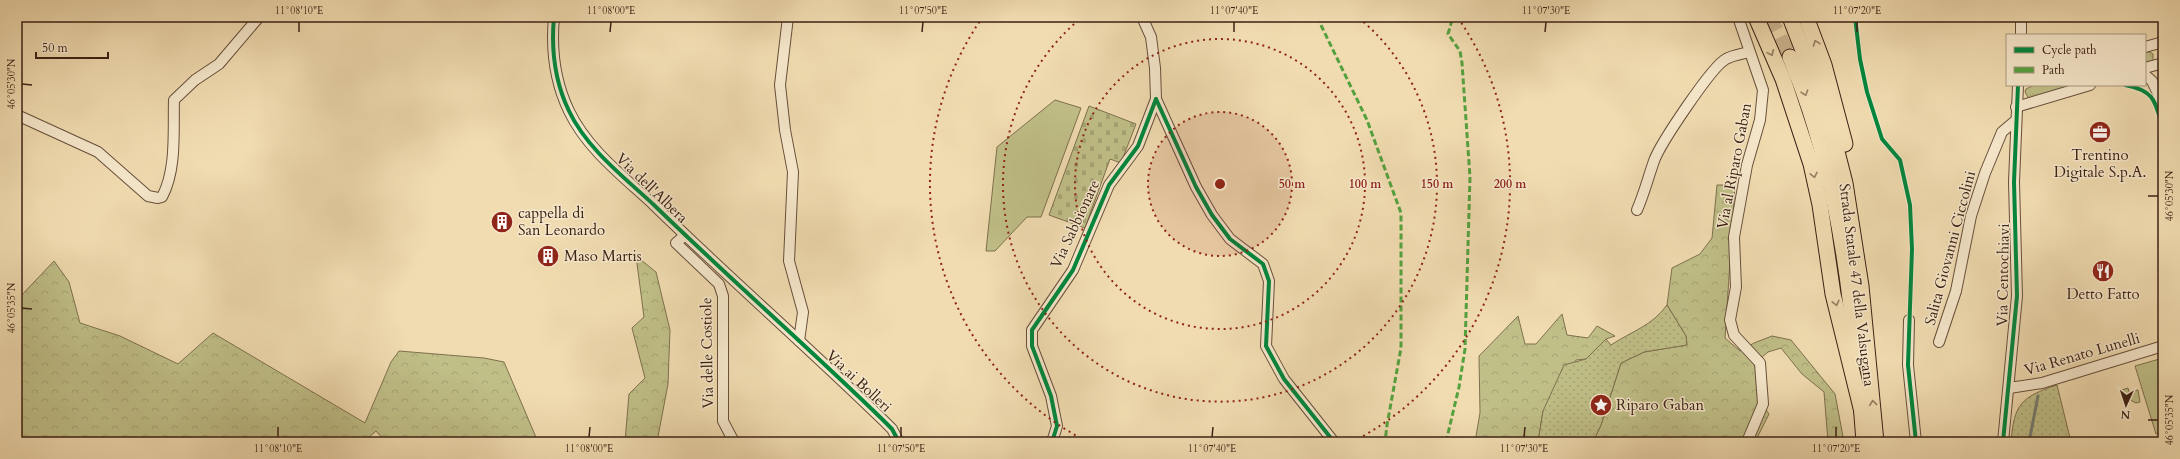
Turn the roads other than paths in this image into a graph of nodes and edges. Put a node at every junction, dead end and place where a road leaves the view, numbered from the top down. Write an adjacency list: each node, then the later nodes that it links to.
1 (259, 17): 23 (street)
2 (554, 17): 26 (street, Via dell'Albera)
3 (788, 17): 29 (street)
4 (1142, 17): 20 (street, Via Sabbionare)
5 (1738, 17): 13 (street, Via al Riparo Gaban)
6 (1756, 17): 33 (highway, one-way to 33)
7 (1790, 17): 27 (highway, Strada Statale 47 della Valsugana)
8 (1806, 17): 27 (highway, one-way to 8)
9 (2021, 17): 10 (street)
10 (2020, 34)
11 (2162, 44): 12 (street)
12 (2146, 47)
13 (1749, 52): 25 (street); 38 (street, Via al Riparo Gaban)
14 (1790, 57): 33 (highway, Strada Statale 47 della Valsugana, one-way to 33)
15 (2163, 63): 16 (street)
16 (2146, 68)
17 (2146, 76): 21 (street)
18 (2018, 86): 22 (street, Via Centochiavi)
19 (2087, 86): 22 (street)
20 (1156, 99): 36 (street, Via Sabbionare); 37 (street)
21 (2163, 104)
22 (2016, 107): 24 (street, Via Centochiavi)
23 (17, 115)
24 (2015, 121): 30 (street, Salita Giovanni Ciccolini); 32 (street, Via Centochiavi)
25 (1637, 210)
26 (684, 236): 29 (street, Via dell'Albera); 34 (street, Via delle Costiole)
27 (1861, 286): 40 (highway, Strada Statale 47 della Valsugana, one-way to 27)
28 (1909, 320): 41 (street)
29 (799, 341): 35 (street, Via ai Bolleri)
30 (1939, 342)
31 (2163, 346): 32 (street, Via Renato Lunelli)
32 (2009, 388): 42 (street, Via Centochiavi)
33 (1862, 412): 39 (highway, Strada Statale 47 della Valsugana)
34 (734, 442)
35 (899, 442)
36 (1052, 442)
37 (1334, 442)
38 (1747, 442)
39 (1864, 442)
40 (1876, 442)
41 (1916, 442)
42 (2003, 442)

